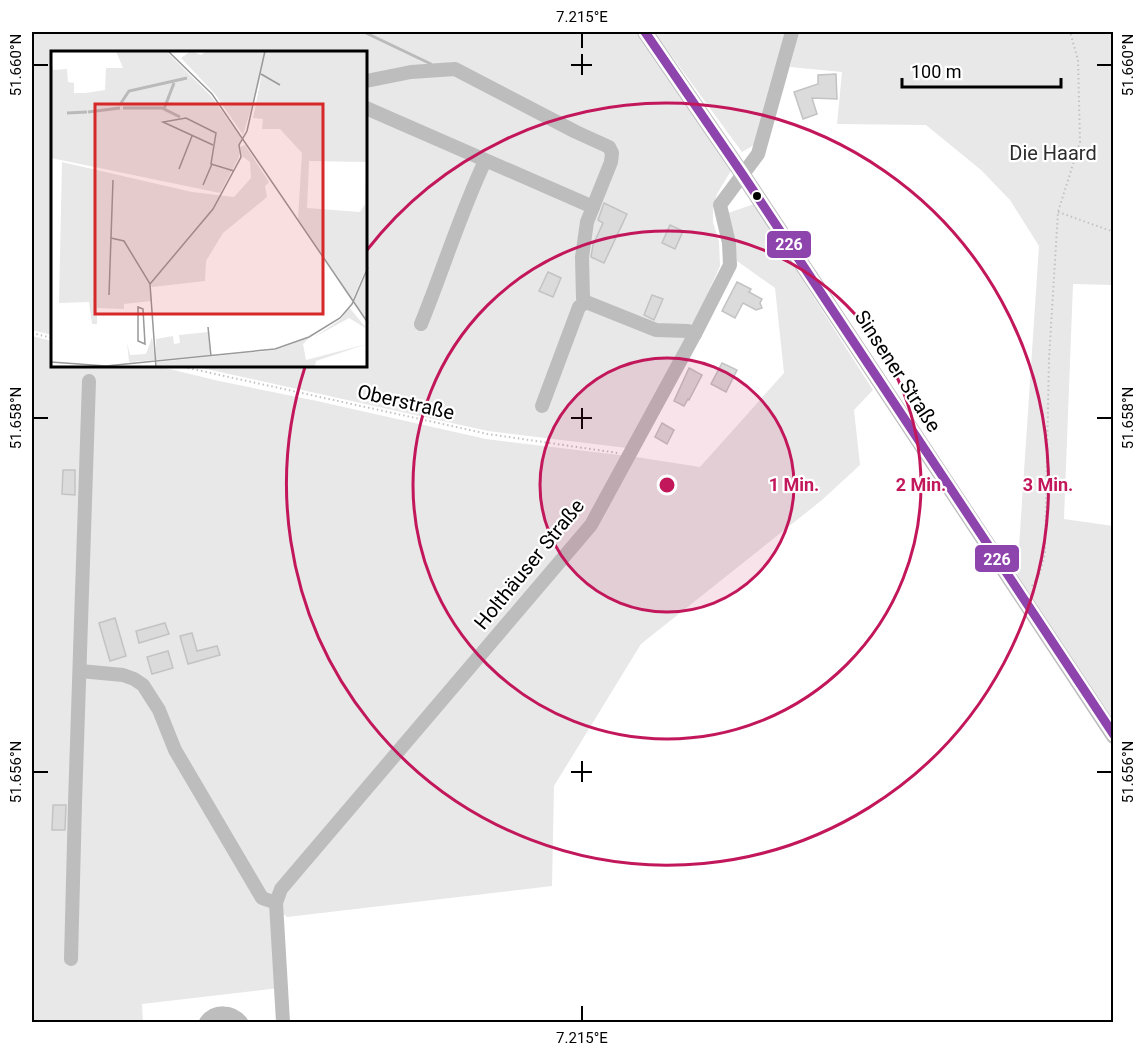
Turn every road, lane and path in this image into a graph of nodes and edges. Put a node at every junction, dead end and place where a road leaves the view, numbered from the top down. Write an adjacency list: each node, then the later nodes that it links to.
1 (645, 32): 7 (main road, Sinsener Straße)
2 (792, 32): 7 (street, Holthäuser Straße)
3 (1070, 32): 9 (path)
4 (368, 81): 8 (street)
5 (368, 109): 6 (street)
6 (485, 161): 8 (street); 12 (street)
7 (743, 175): 14 (street, Holthäuser Straße); 20 (main road, Sinsener Straße)
8 (593, 207): 11 (street)
9 (1058, 212): 10 (path); 20 (path)
10 (1113, 232)
11 (586, 302): 14 (street); 18 (street)
12 (421, 324)
13 (32, 333): 15 (path)
14 (695, 334): 19 (street, Holthäuser Straße)
15 (51, 338)
16 (188, 368): 19 (path, Oberstraße)
17 (89, 381): 21 (street)
18 (542, 406)
19 (629, 454): 23 (street, Holthäuser Straße)
20 (1021, 596): 22 (main road, Sinsener Straße)
21 (80, 671): 23 (street); 24 (street)
22 (1113, 736)
23 (276, 903): 27 (street)
24 (71, 959)
25 (206, 1023): 26 (street)
26 (242, 1023)
27 (283, 1023)

